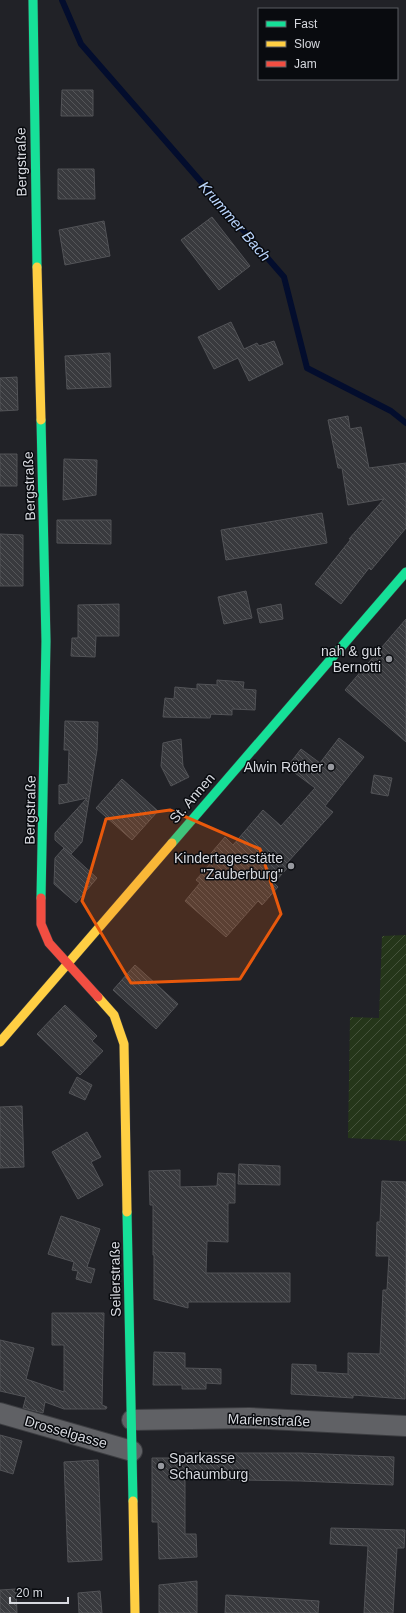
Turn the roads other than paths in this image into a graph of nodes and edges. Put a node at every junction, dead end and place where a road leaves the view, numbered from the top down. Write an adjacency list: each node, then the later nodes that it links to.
1 (33, 0): 3 (street, Bergstraße)
2 (406, 572): 3 (street, St. Annen)
3 (68, 963): 4 (street, St. Annen); 6 (street, Seilerstraße)
4 (0, 1042)
5 (0, 1413): 8 (street, Drosselgasse)
6 (132, 1420): 7 (street, Marienstraße); 8 (street, Seilerstraße)
7 (406, 1426)
8 (132, 1451): 9 (street, Seilerstraße)
9 (135, 1613)

